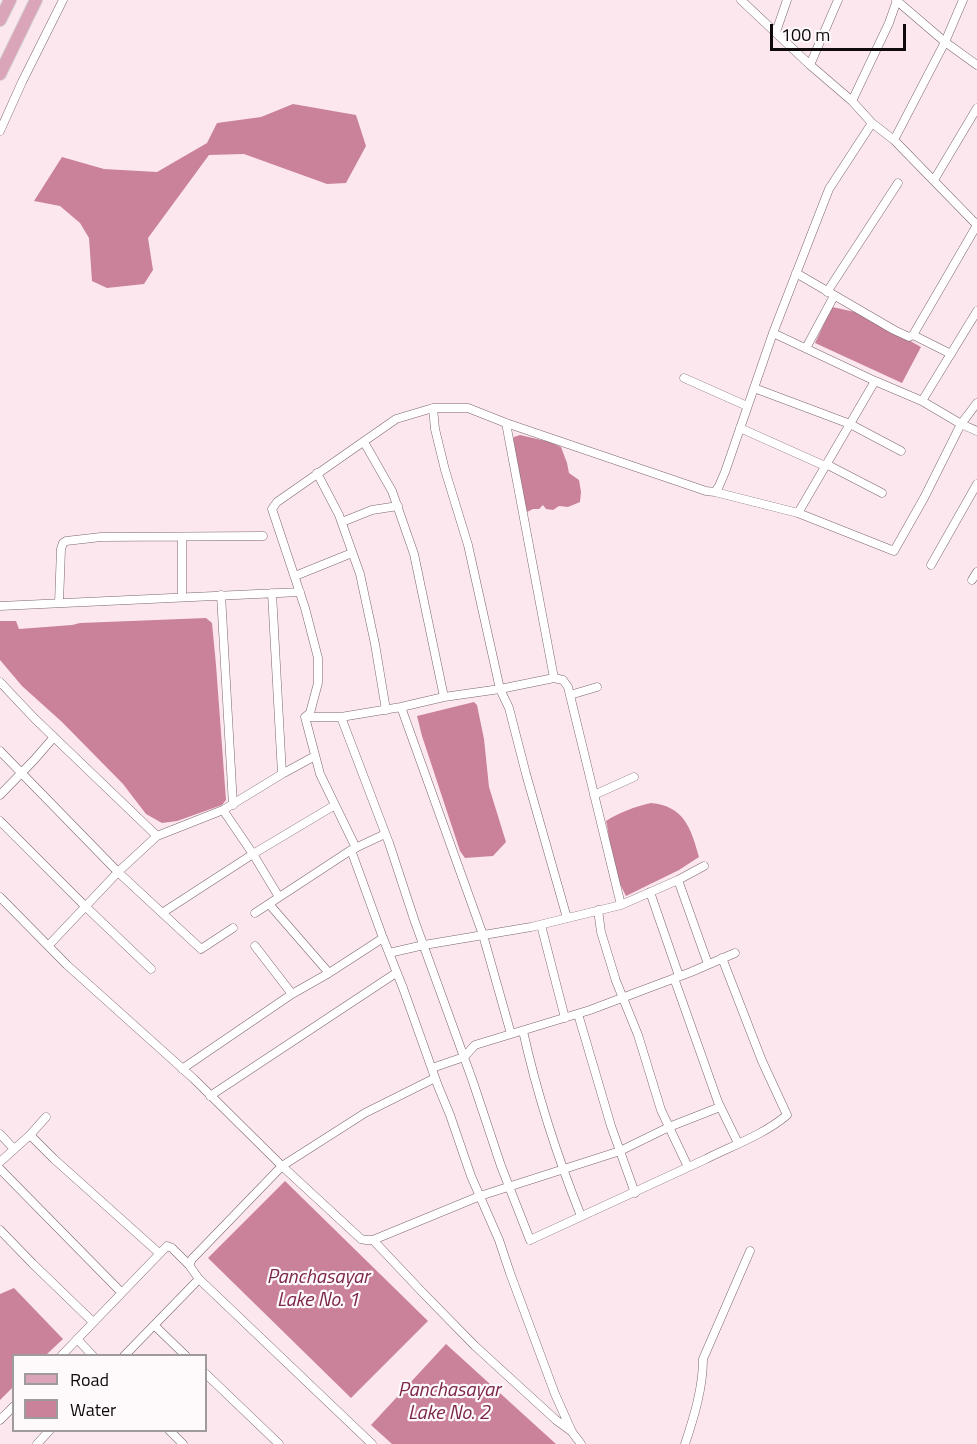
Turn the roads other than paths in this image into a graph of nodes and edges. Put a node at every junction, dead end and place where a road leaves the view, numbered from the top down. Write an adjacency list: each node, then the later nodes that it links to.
1 (10, 0): 9 (main road)
2 (36, 0): 14 (main road)
3 (63, 0): 18 (street)
4 (741, 0): 10 (street)
5 (787, 0): 10 (street)
6 (838, 0): 12 (street)
7 (897, 0): 11 (street); 15 (street)
8 (963, 0): 11 (street)
9 (0, 20)
10 (776, 32): 12 (street)
11 (945, 42): 13 (street); 19 (street)
12 (810, 65): 15 (street)
13 (977, 65)
14 (0, 74)
15 (852, 101): 17 (street)
16 (977, 108): 20 (street)
17 (872, 123): 19 (street); 23 (street)
18 (0, 131)
19 (894, 140): 20 (street)
20 (934, 180): 22 (street)
21 (898, 183): 24 (street)
22 (977, 225): 27 (street)
23 (796, 273): 24 (street); 26 (street)
24 (831, 294): 27 (street); 28 (street)
25 (977, 311): 29 (street)
26 (773, 333): 28 (street); 32 (street)
27 (913, 335): 29 (street)
28 (806, 348): 31 (street)
29 (951, 354): 33 (street)
30 (684, 378): 35 (street)
31 (875, 381): 33 (street); 38 (street)
32 (754, 388): 35 (street); 38 (street)
33 (922, 401): 39 (street)
34 (977, 402): 39 (street)
35 (747, 406): 40 (street)
36 (433, 408): 37 (street); 42 (street); 68 (street)
37 (506, 423): 47 (street); 65 (street)
38 (850, 424): 43 (street); 44 (street)
39 (961, 424): 41 (street); 50 (street)
40 (740, 428): 44 (street); 47 (street)
41 (977, 431)
42 (364, 442): 45 (street); 49 (street)
43 (901, 451)
44 (826, 465): 48 (street); 50 (street)
45 (317, 473): 51 (street); 57 (street)
46 (977, 484): 55 (street)
47 (715, 492): 50 (street)
48 (882, 493)
49 (398, 506): 51 (street); 70 (street)
50 (798, 513)
51 (342, 522): 54 (street)
52 (263, 536): 53 (street)
53 (182, 537): 62 (street); 63 (street)
54 (352, 553): 57 (street); 72 (street)
55 (931, 565)
56 (977, 572): 58 (street)
57 (295, 576): 59 (street)
58 (972, 580)
59 (300, 592): 60 (street); 73 (street)
60 (272, 593): 61 (street); 79 (street)
61 (221, 595): 62 (street); 83 (street)
62 (182, 597): 63 (street)
63 (59, 603): 64 (street)
64 (0, 606)
65 (554, 678): 68 (street); 69 (street)
66 (0, 682): 75 (street)
67 (597, 687): 69 (street)
68 (500, 689): 70 (street); 103 (street)
69 (570, 695): 82 (street)
70 (444, 697): 71 (street)
71 (402, 707): 72 (street); 106 (street)
72 (386, 710): 74 (street)
73 (305, 717): 74 (street); 77 (street)
74 (341, 717): 87 (street)
75 (54, 737): 78 (street); 88 (street)
76 (0, 751): 78 (street)
77 (315, 756): 79 (street); 84 (street)
78 (22, 773): 81 (street); 92 (street)
79 (282, 774): 83 (street)
80 (634, 777): 82 (street)
81 (0, 795)
82 (594, 795): 98 (street)
83 (233, 805): 85 (street)
84 (335, 805): 89 (street); 90 (street)
85 (223, 810): 88 (street); 90 (street)
86 (0, 821): 99 (street)
87 (386, 834): 89 (street); 109 (street)
88 (157, 836): 92 (street)
89 (353, 849): 96 (street); 107 (street)
90 (253, 854): 96 (street); 101 (street)
91 (704, 866): 93 (street)
92 (118, 872): 99 (street); 101 (street)
93 (678, 880): 94 (street); 114 (street)
94 (650, 892): 98 (street); 118 (street)
95 (0, 897): 108 (street)
96 (279, 897): 97 (street)
97 (269, 904): 102 (street); 116 (street)
98 (621, 905): 100 (street)
99 (86, 907): 108 (street); 115 (street)
100 (598, 910): 103 (street); 120 (street)
101 (162, 913): 105 (street)
102 (255, 913)
103 (567, 918): 104 (street)
104 (541, 925): 106 (street); 122 (street)
105 (233, 928)
106 (483, 935): 109 (street); 124 (street)
107 (382, 938): 111 (street); 116 (street)
108 (49, 945): 127 (street)
109 (424, 945): 111 (street); 125 (street)
110 (255, 946): 119 (street)
111 (389, 953): 117 (street)
112 (735, 953): 113 (street)
113 (722, 958): 114 (street); 135 (street)
114 (708, 964): 118 (street)
115 (152, 969)
116 (329, 973): 119 (street)
117 (396, 973): 126 (street); 129 (street)
118 (676, 977): 120 (street); 130 (street)
119 (292, 994): 127 (street)
120 (623, 998): 121 (street); 132 (street)
121 (578, 1014): 122 (street); 137 (street)
122 (565, 1018): 123 (street)
123 (523, 1031): 124 (street); 142 (street)
124 (511, 1034): 125 (street)
125 (464, 1057): 126 (street); 143 (street)
126 (432, 1068): 128 (street)
127 (182, 1069): 129 (street)
128 (435, 1078): 139 (street); 145 (street)
129 (210, 1096): 139 (street)
130 (720, 1107): 132 (street); 135 (street)
131 (46, 1117): 134 (street)
132 (669, 1127): 137 (street); 140 (street)
133 (0, 1134): 136 (street)
134 (30, 1135): 136 (street); 150 (street)
135 (738, 1143): 140 (street)
136 (14, 1149): 138 (street)
137 (620, 1151): 142 (street); 144 (street)
138 (0, 1162)
139 (282, 1166): 148 (street); 151 (street)
140 (688, 1167): 144 (street)
141 (0, 1169): 153 (street)
142 (563, 1170): 143 (street); 146 (street)
143 (509, 1187): 145 (street); 146 (street)
144 (635, 1193): 146 (street)
145 (480, 1196): 148 (street); 166 (street)
146 (582, 1216)
147 (0, 1230): 154 (street)
148 (373, 1240): 166 (street)
149 (750, 1251): 172 (street)
150 (159, 1253): 151 (street); 153 (street)
151 (189, 1265): 152 (street)
152 (199, 1279): 155 (street); 170 (street)
153 (121, 1292): 154 (street)
154 (93, 1322): 156 (street)
155 (154, 1325): 159 (street); 160 (street)
156 (77, 1339): 157 (street); 158 (street)
157 (63, 1354)
158 (91, 1354)
159 (126, 1354)
160 (184, 1354)
161 (207, 1375): 169 (street)
162 (12, 1408): 163 (street)
163 (0, 1420)
164 (49, 1432): 167 (street)
165 (170, 1432): 168 (street)
166 (572, 1432): 171 (street)
167 (37, 1444)
168 (183, 1444)
169 (279, 1444)
170 (372, 1444)
171 (580, 1444)
172 (685, 1444)

